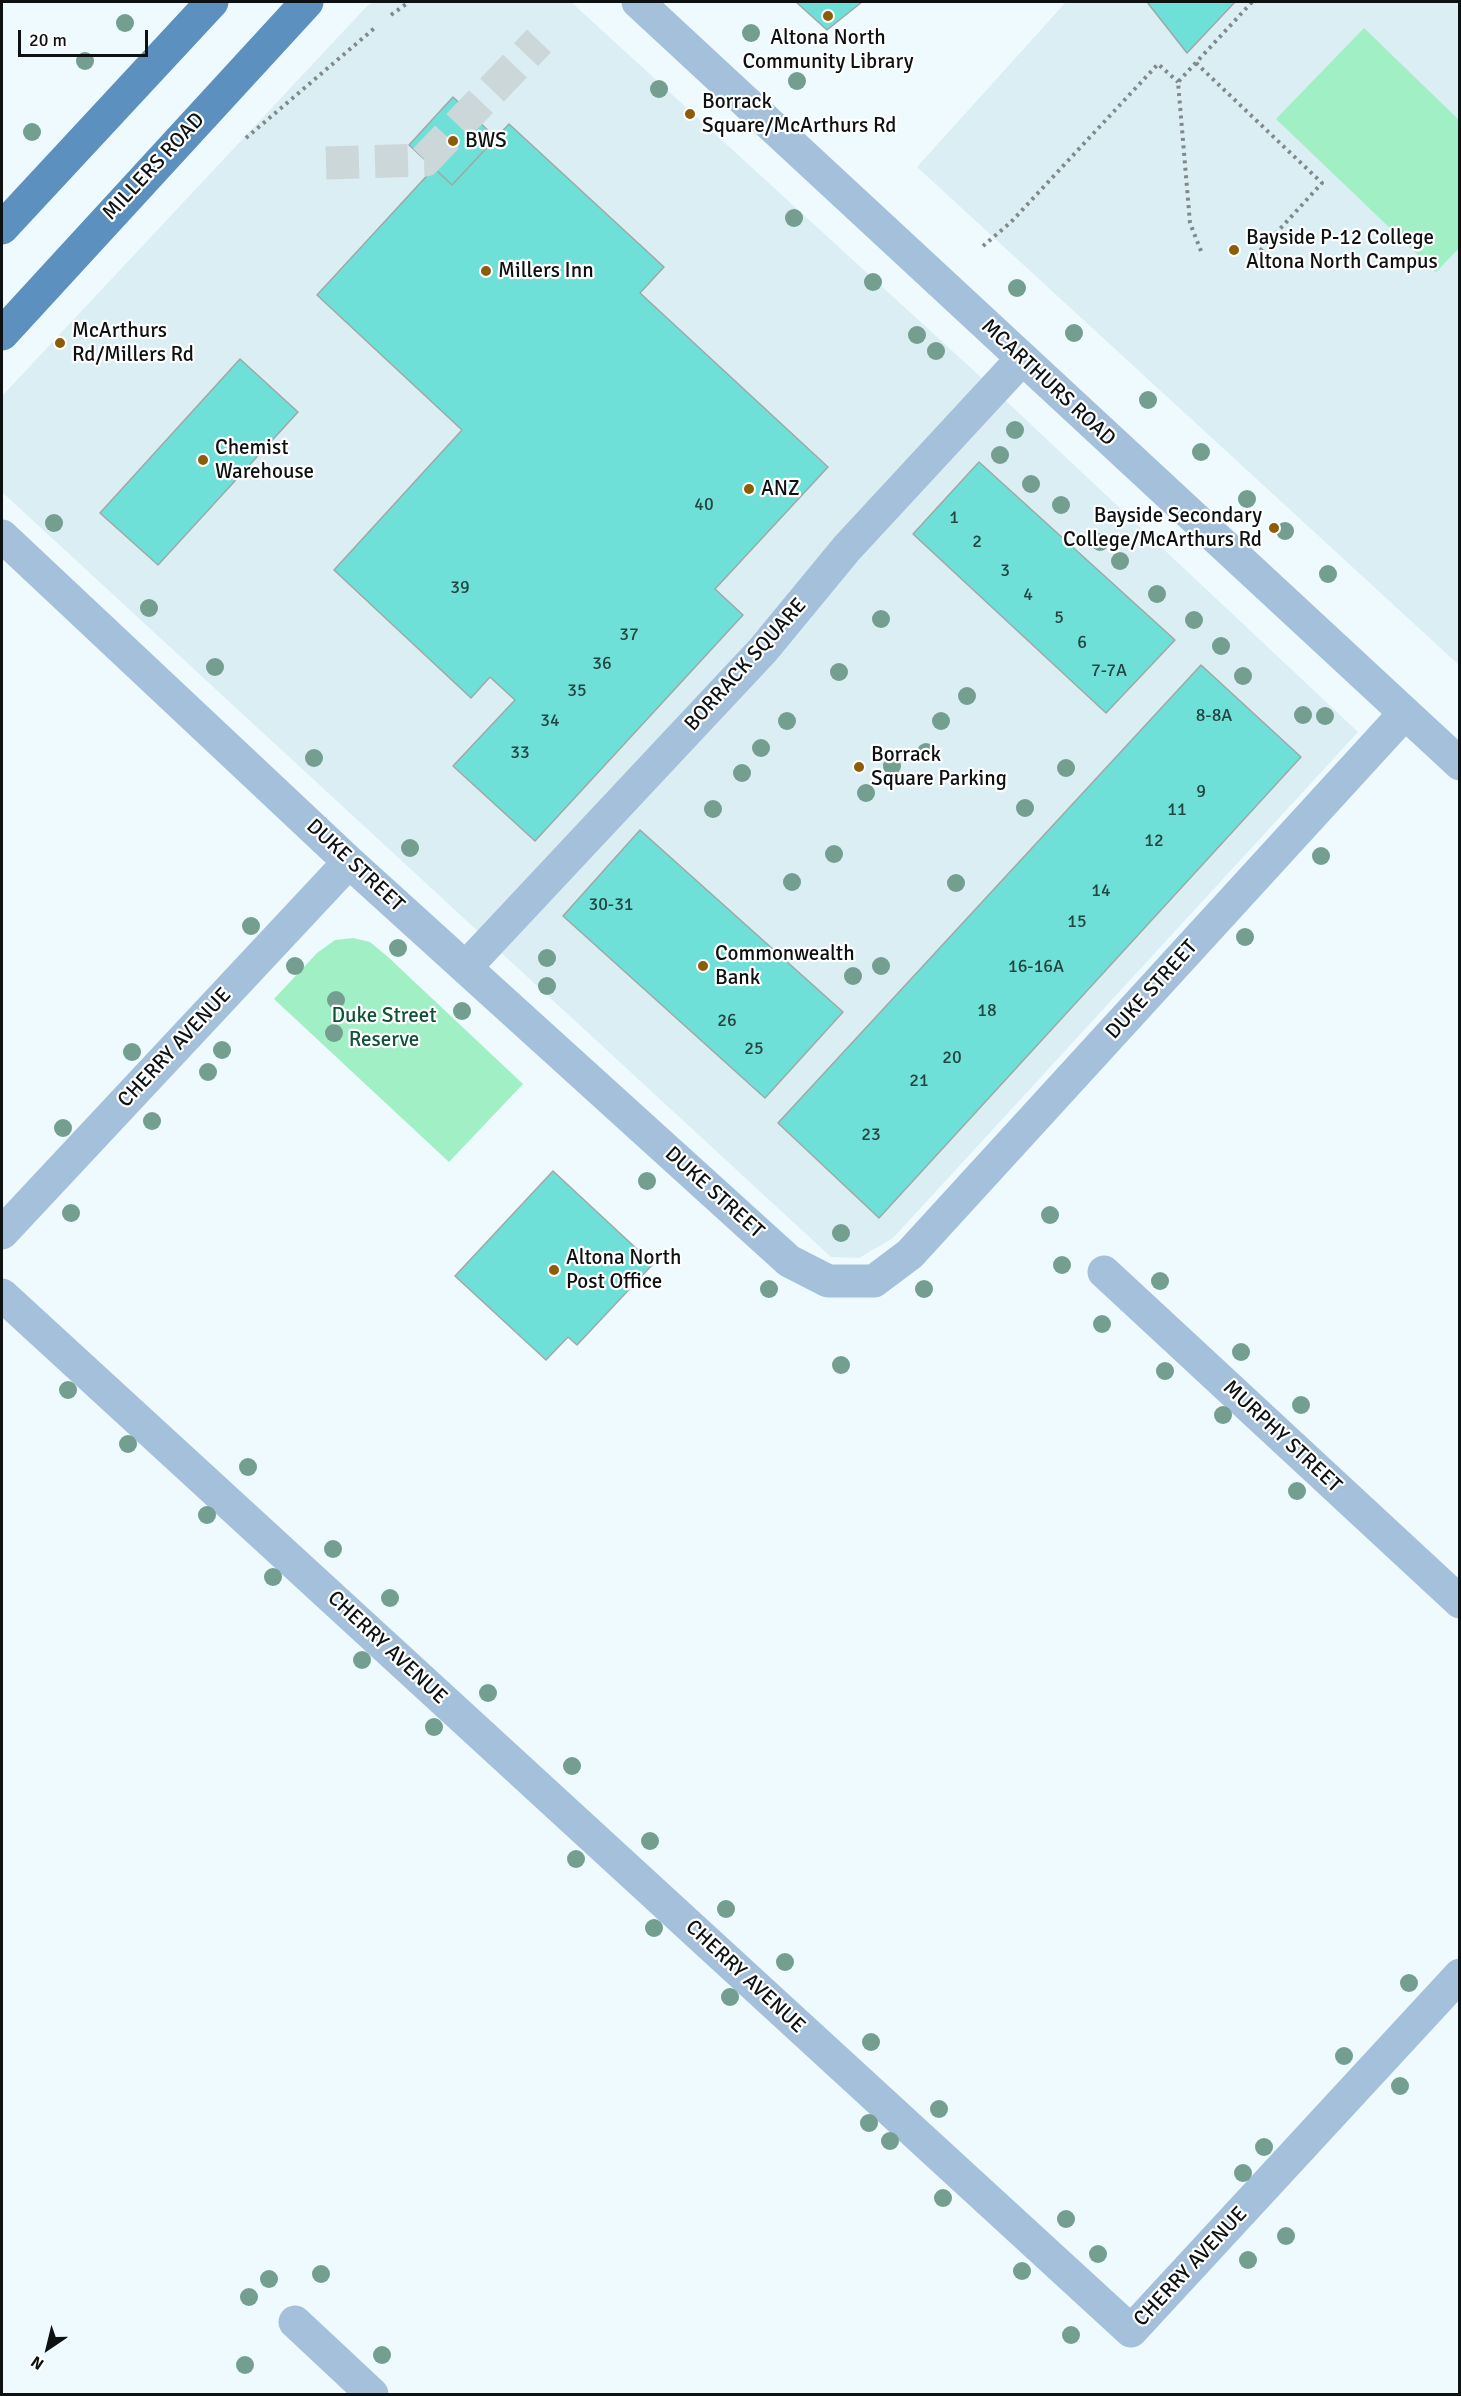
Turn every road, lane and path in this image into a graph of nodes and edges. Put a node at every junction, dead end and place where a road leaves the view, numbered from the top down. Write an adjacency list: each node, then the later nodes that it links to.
1 (212, 2): 11 (main road)
2 (307, 2): 15 (main road, MILLERS ROAD)
3 (409, 2): 6 (path)
4 (638, 2): 16 (street, MCARTHURS ROAD)
5 (1252, 2): 8 (path)
6 (391, 15)
7 (377, 26): 10 (path)
8 (1196, 63): 9 (path); 14 (path)
9 (1178, 82): 12 (path); 13 (path)
10 (246, 138)
11 (2, 228)
12 (983, 246)
13 (1201, 251)
14 (1257, 254)
15 (2, 333)
16 (1022, 359): 18 (street, MCARTHURS ROAD); 21 (street, BORRACK SQUARE)
17 (2, 536): 20 (street, DUKE STREET)
18 (1405, 713): 19 (street, MCARTHURS ROAD); 21 (street, DUKE STREET)
19 (1460, 764)
20 (349, 862): 21 (street, DUKE STREET); 22 (street, CHERRY AVENUE)
21 (466, 968)
22 (2, 1233)
23 (1104, 1272): 25 (street, MURPHY STREET)
24 (2, 1294): 26 (street, CHERRY AVENUE)
25 (1460, 1602)
26 (1460, 1975)
27 (295, 2322): 28 (street)
28 (372, 2394)

